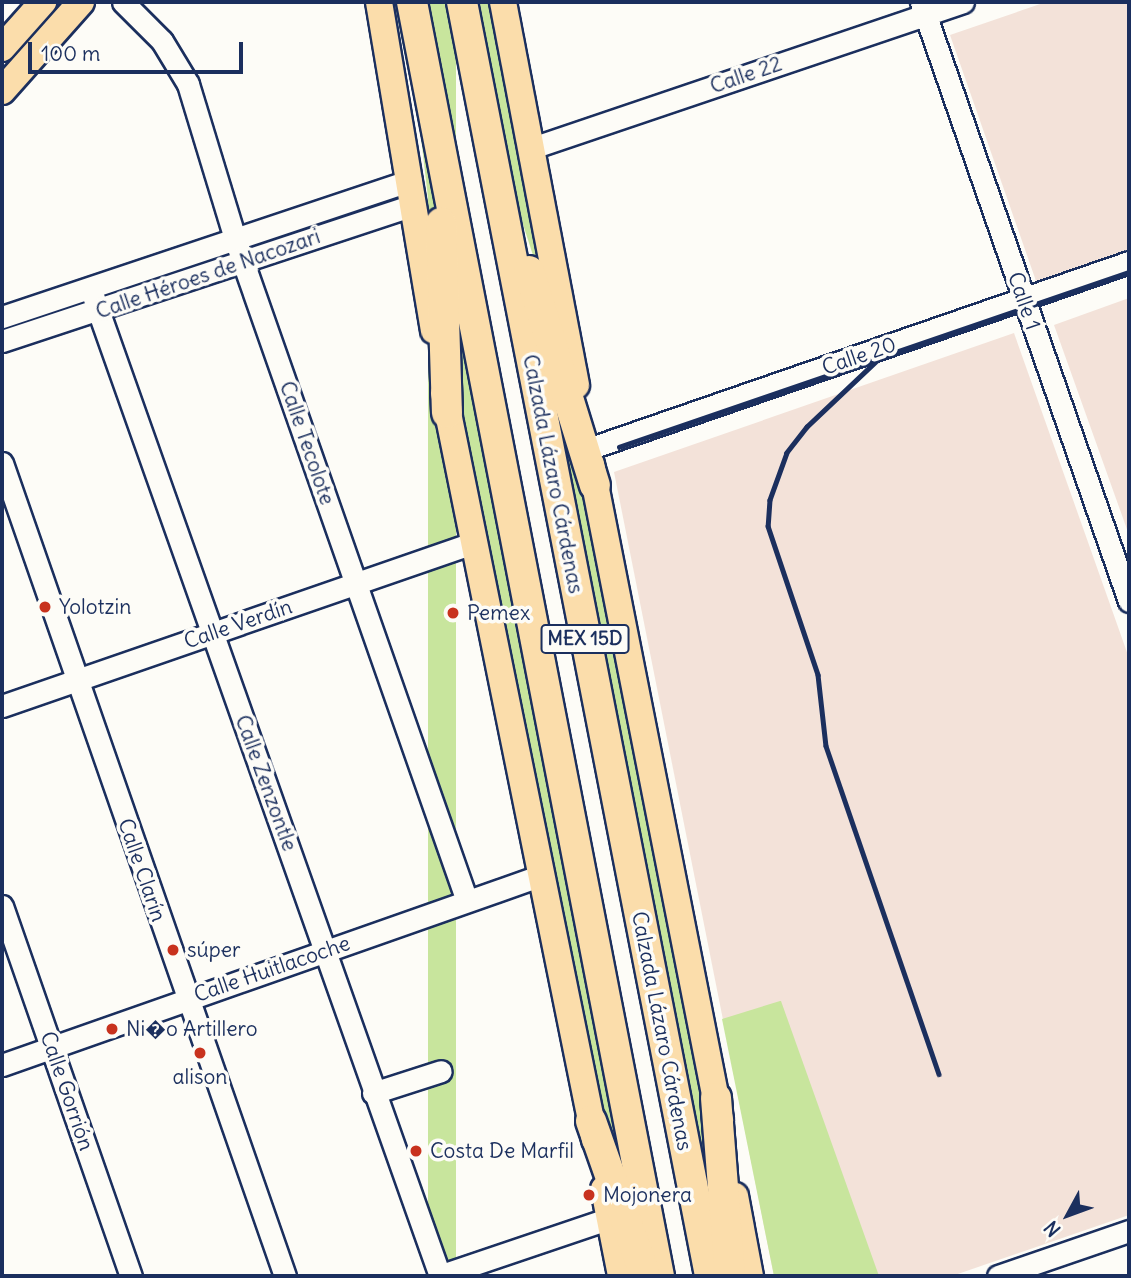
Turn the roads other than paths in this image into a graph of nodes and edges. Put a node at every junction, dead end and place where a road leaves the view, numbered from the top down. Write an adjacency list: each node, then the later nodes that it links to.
1 (43, 2): 10 (main road)
2 (81, 2): 11 (main road)
3 (123, 2): 16 (street, Calle Tecolote)
4 (379, 2): 15 (main road)
5 (412, 2): 12 (highway, MEX 15D)
6 (462, 2): 14 (highway, Calzada Lázaro Cárdenas / MEX 15D)
7 (503, 2): 13 (main road, Calzada Lázaro Cárdenas)
8 (963, 2): 9 (street, Calle 22)
9 (923, 8): 13 (street, Calle 22); 20 (street, Calle 1)
10 (2, 48)
11 (2, 91)
12 (431, 97): 24 (highway); 52 (highway, MEX 15D)
13 (529, 149): 25 (main road, Calzada Lázaro Cárdenas)
14 (497, 184): 27 (highway); 53 (highway, Calzada Lázaro Cárdenas / MEX 15D)
15 (413, 193): 16 (street, Calle Héroes de Nacozari); 17 (street, Calle Héroes de Nacozari); 24 (main road)
16 (236, 239): 17 (street, Calle Tecolote); 19 (street, Calle Héroes de Nacozari)
17 (244, 262): 21 (street, Calle Héroes de Nacozari); 29 (street, Calle Tecolote)
18 (1129, 262): 20 (street, Calle 20)
19 (91, 290): 21 (street, Calle Zenzontle); 22 (street, Calle Héroes de Nacozari)
20 (1023, 299): 25 (street, Calle 20); 30 (street, Calle 1)
21 (98, 312): 23 (street, Calle Héroes de Nacozari); 31 (street, Calle Zenzontle)
22 (2, 317)
23 (2, 341)
24 (447, 413): 28 (main road)
25 (588, 449): 27 (main road, Calzada Lázaro Cárdenas)
26 (2, 463): 32 (street, Calle Clarín)
27 (595, 485): 43 (main road, Calzada Lázaro Cárdenas)
28 (474, 543): 29 (street, Calle Verdín); 34 (main road)
29 (356, 583): 31 (street, Calle Verdín); 35 (street, Calle Tecolote)
30 (1129, 596)
31 (212, 632): 32 (street, Calle Verdín); 37 (street, Calle Zenzontle)
32 (75, 681): 33 (street, Calle Verdín); 38 (street, Calle Clarín)
33 (2, 706)
34 (542, 875): 35 (street, Calle Huitlacoche); 44 (main road)
35 (467, 901): 37 (street, Calle Huitlacoche)
36 (2, 906): 39 (street, Calle Gorrión)
37 (326, 951): 38 (street, Calle Huitlacoche); 42 (street, Calle Zenzontle)
38 (187, 999): 39 (street, Calle Huitlacoche); 48 (street, Calle Clarín)
39 (51, 1047): 40 (street, Calle Huitlacoche); 47 (street, Calle Gorrión)
40 (2, 1065)
41 (442, 1071): 42 (street)
42 (373, 1093): 49 (street, Calle Zenzontle)
43 (716, 1098): 54 (highway); 55 (main road, Calzada Lázaro Cárdenas)
44 (591, 1121): 45 (main road); 51 (highway)
45 (610, 1218): 49 (street); 50 (main road)
46 (1129, 1231): 56 (street)
47 (131, 1276)
48 (285, 1276)
49 (440, 1276)
50 (621, 1276)
51 (645, 1276)
52 (659, 1276)
53 (710, 1276)
54 (730, 1276)
55 (750, 1276)
56 (998, 1276)

